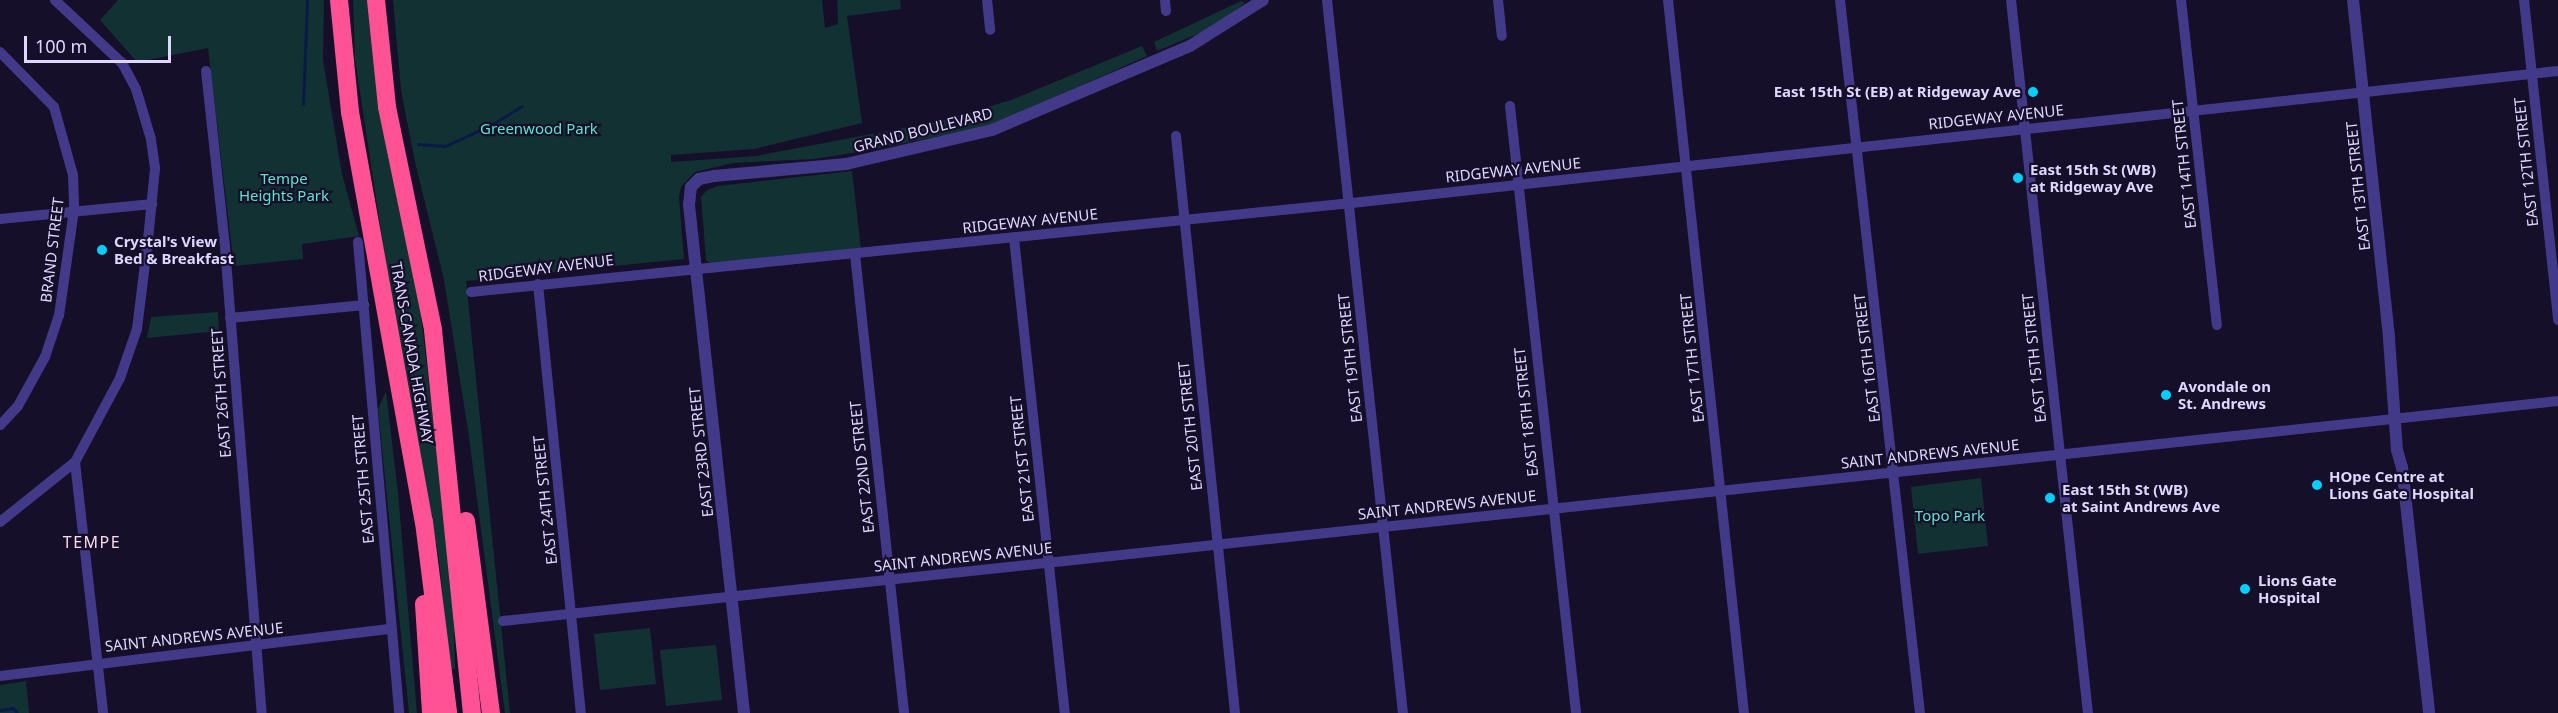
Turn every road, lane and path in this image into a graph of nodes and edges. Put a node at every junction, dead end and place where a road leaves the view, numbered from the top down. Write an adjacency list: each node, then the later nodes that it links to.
1 (55, 0): 31 (street)
2 (339, 0): 49 (highway, TRANS-CANADA HIGHWAY)
3 (376, 0): 40 (highway, TRANS-CANADA HIGHWAY)
4 (987, 0): 15 (street)
5 (1263, 0): 14 (street, GRAND BOULEVARD)
6 (1327, 0): 30 (street, EAST 19TH STREET)
7 (1498, 0): 16 (street)
8 (1668, 0): 27 (street, EAST 17TH STREET)
9 (1840, 0): 26 (street, EAST 16TH STREET)
10 (2011, 0): 24 (street, EAST 15TH STREET)
11 (2181, 0): 23 (street, EAST 14TH STREET)
12 (2353, 0): 21 (street, EAST 13TH STREET)
13 (2524, 0): 20 (street, EAST 12TH STREET)
14 (1250, 5): 29 (street, GRAND BOULEVARD)
15 (990, 30)
16 (1502, 36)
17 (0, 52): 32 (street, BRAND STREET)
18 (206, 71): 43 (street, EAST 26TH STREET)
19 (2558, 71): 20 (street, RIDGEWAY AVENUE)
20 (2532, 74): 21 (street, RIDGEWAY AVENUE); 44 (street, EAST 12TH STREET)
21 (2363, 93): 23 (street, RIDGEWAY AVENUE); 47 (street, EAST 13TH STREET)
22 (1510, 106): 28 (street, EAST 18TH STREET)
23 (2193, 110): 24 (street, RIDGEWAY AVENUE); 45 (street, EAST 14TH STREET)
24 (2025, 129): 26 (street, RIDGEWAY AVENUE); 50 (street, EAST 15TH STREET)
25 (1176, 136): 34 (street, EAST 20TH STREET)
26 (1856, 147): 27 (street, RIDGEWAY AVENUE); 52 (street, EAST 16TH STREET)
27 (1686, 165): 28 (street, RIDGEWAY AVENUE); 53 (street, EAST 17TH STREET)
28 (1517, 184): 30 (street, RIDGEWAY AVENUE); 54 (street, EAST 18TH STREET)
29 (691, 187): 38 (street, EAST 23RD STREET)
30 (1348, 203): 34 (street, RIDGEWAY AVENUE); 56 (street, EAST 19TH STREET)
31 (152, 204): 32 (street); 51 (street)
32 (74, 210): 33 (street); 48 (street, BRAND STREET)
33 (0, 219)
34 (1184, 220): 35 (street, RIDGEWAY AVENUE); 57 (street, EAST 20TH STREET)
35 (1014, 238): 37 (street, RIDGEWAY AVENUE); 58 (street, EAST 21ST STREET)
36 (358, 242): 42 (street, EAST 25TH STREET)
37 (855, 254): 38 (street, RIDGEWAY AVENUE); 59 (street, EAST 22ND STREET)
38 (696, 270): 39 (street, RIDGEWAY AVENUE); 60 (street, EAST 23RD STREET)
39 (538, 285): 41 (street, RIDGEWAY AVENUE); 61 (street, EAST 24TH STREET)
40 (427, 292): 72 (highway, TRANS-CANADA HIGHWAY); 73 (highway)
41 (471, 292)
42 (363, 305): 43 (street); 63 (street, EAST 25TH STREET)
43 (230, 318): 64 (street, EAST 26TH STREET)
44 (2558, 320)
45 (2217, 325)
46 (2558, 401): 47 (street, SAINT ANDREWS AVENUE)
47 (2398, 418): 50 (street, SAINT ANDREWS AVENUE); 84 (street, EAST 13TH STREET)
48 (0, 425)
49 (411, 446): 70 (highway); 71 (highway, TRANS-CANADA HIGHWAY)
50 (2059, 455): 52 (street, SAINT ANDREWS AVENUE); 83 (street, EAST 15TH STREET)
51 (75, 462): 55 (street); 65 (street)
52 (1895, 472): 53 (street, SAINT ANDREWS AVENUE); 82 (street, EAST 16TH STREET)
53 (1721, 491): 54 (street, SAINT ANDREWS AVENUE); 81 (street, EAST 17TH STREET)
54 (1553, 509): 56 (street, SAINT ANDREWS AVENUE); 80 (street, EAST 18TH STREET)
55 (0, 522)
56 (1383, 527): 57 (street, SAINT ANDREWS AVENUE); 79 (street, EAST 19TH STREET)
57 (1218, 544): 58 (street, SAINT ANDREWS AVENUE); 78 (street, EAST 20TH STREET)
58 (1048, 562): 59 (street, SAINT ANDREWS AVENUE); 77 (street, EAST 21ST STREET)
59 (890, 580): 60 (street, SAINT ANDREWS AVENUE); 76 (street, EAST 22ND STREET)
60 (732, 596): 61 (street, SAINT ANDREWS AVENUE); 75 (street, EAST 23RD STREET)
61 (571, 613): 62 (street, SAINT ANDREWS AVENUE); 74 (street, EAST 24TH STREET)
62 (503, 621)
63 (391, 629): 64 (street, SAINT ANDREWS AVENUE); 69 (street, EAST 25TH STREET)
64 (256, 647): 65 (street, SAINT ANDREWS AVENUE); 68 (street, EAST 26TH STREET)
65 (97, 662): 66 (street, SAINT ANDREWS AVENUE); 67 (street)
66 (0, 676)
67 (103, 713)
68 (262, 713)
69 (399, 713)
70 (430, 713)
71 (447, 713)
72 (472, 713)
73 (491, 713)
74 (581, 713)
75 (744, 713)
76 (904, 713)
77 (1065, 713)
78 (1235, 713)
79 (1403, 713)
80 (1576, 713)
81 (1744, 713)
82 (1920, 713)
83 (2088, 713)
84 (2429, 713)

